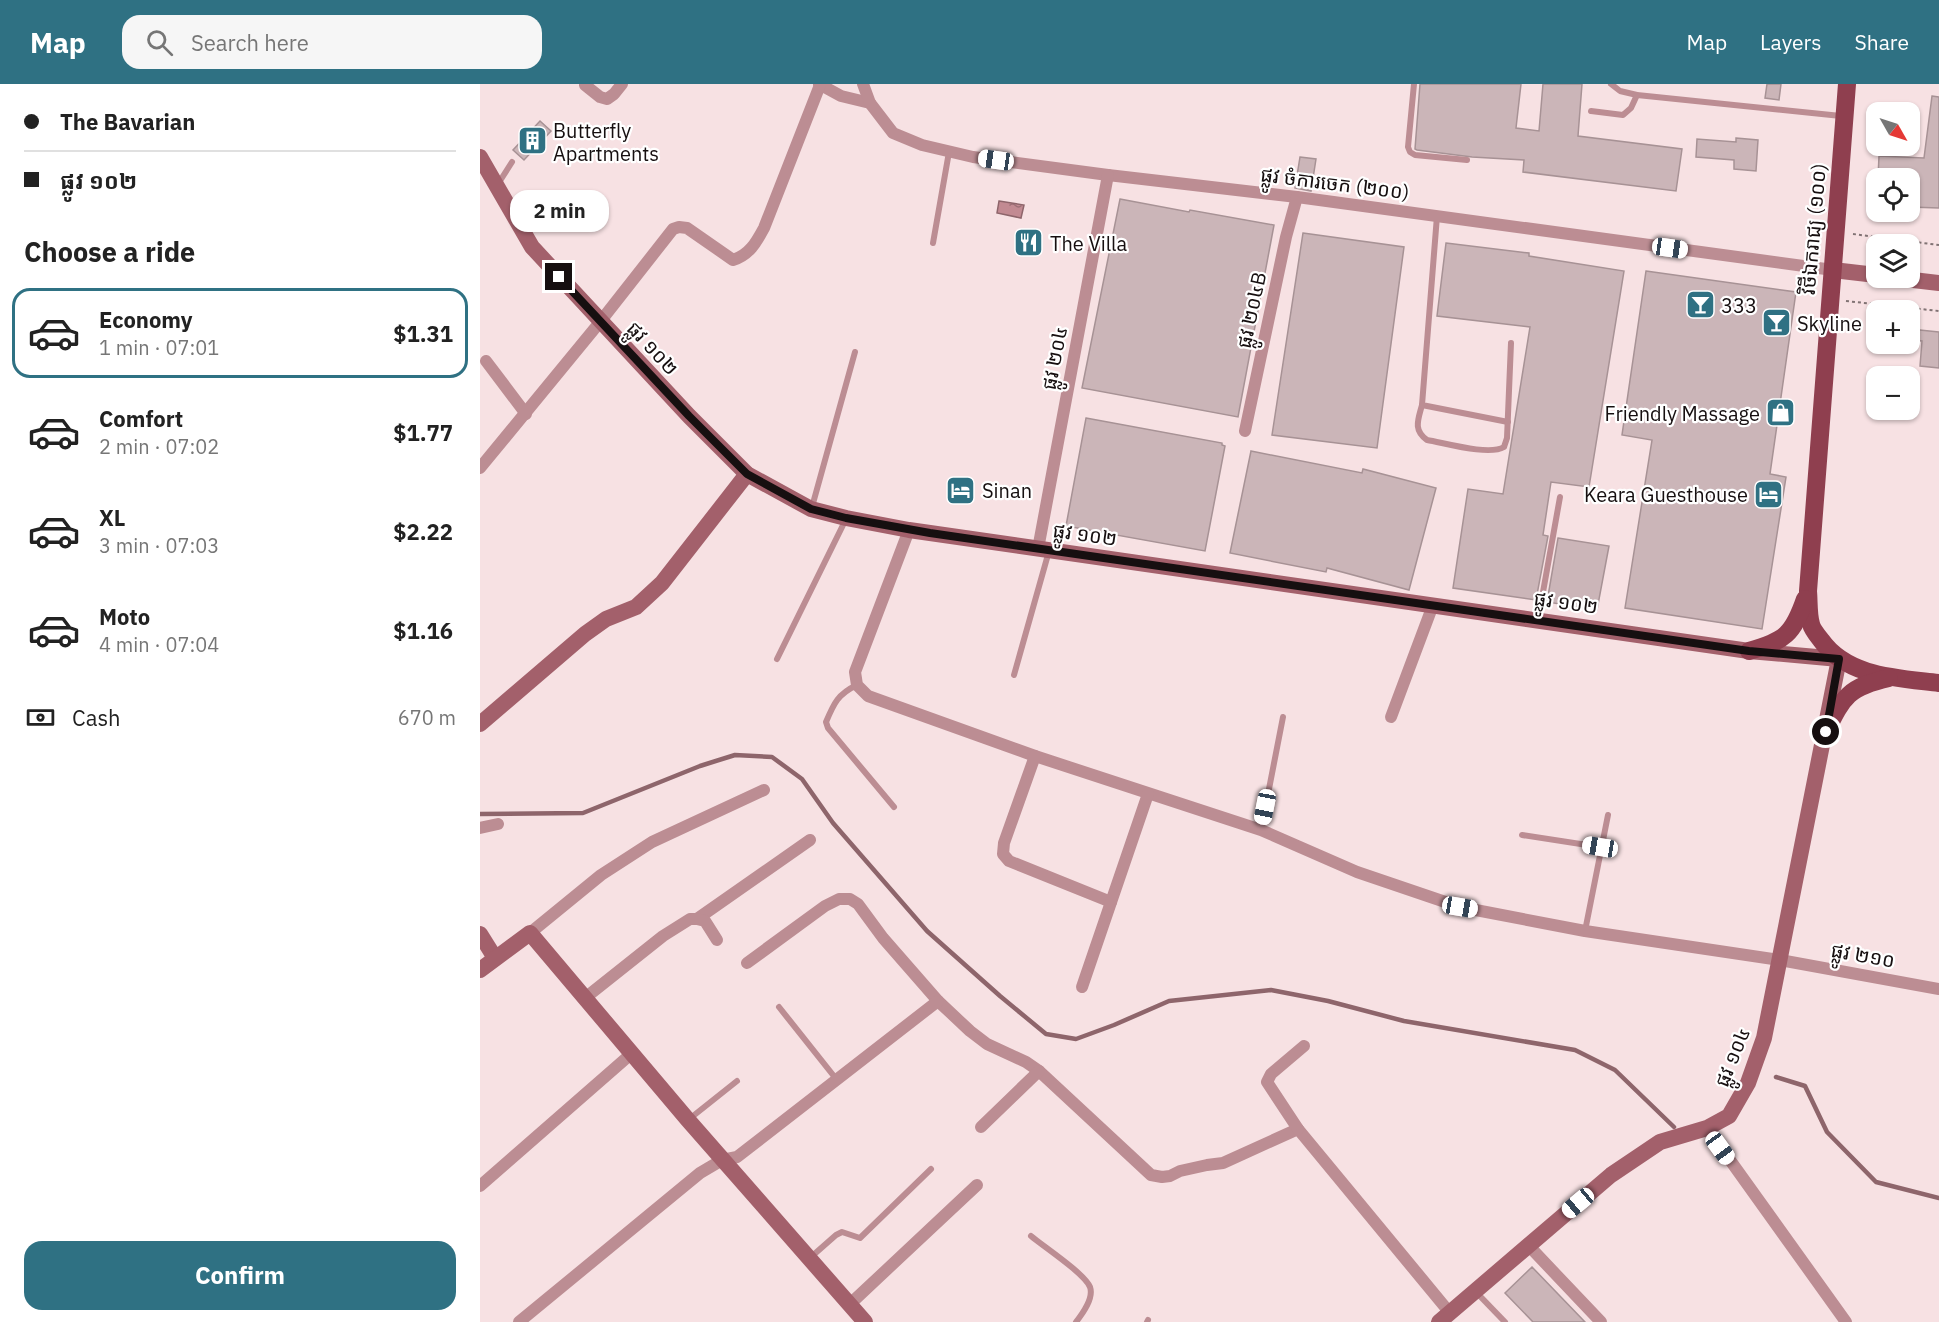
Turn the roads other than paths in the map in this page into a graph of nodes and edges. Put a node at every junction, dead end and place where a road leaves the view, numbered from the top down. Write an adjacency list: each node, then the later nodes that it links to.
1 (622, 84): 7 (street)
2 (819, 84): 9 (street); 25 (street)
3 (862, 84): 9 (street, ផ្លូវ ចំការចេក (២០០))
4 (1414, 84): 14 (lane)
5 (1611, 84): 8 (lane)
6 (1847, 84): 11 (main road, វិថីឯករាជ្យ (១០០))
7 (585, 85)
8 (1637, 95): 10 (lane); 11 (lane)
9 (870, 103): 12 (street, ផ្លូវ ចំការចេក (២០០))
10 (1591, 111)
11 (1845, 116): 21 (main road, វិថីឯករាជ្យ (១០០))
12 (950, 152): 16 (street, ផ្លូវ ចំការចេក (២០០)); 20 (lane)
13 (480, 158): 17 (street, ផ្លូវ ១០២)
14 (1467, 160)
15 (512, 162): 17 (lane)
16 (1108, 175): 18 (street, ផ្លូវ ចំការចេក (២០០)); 39 (street, ផ្លូវ ២០៤)
17 (496, 186): 25 (street, ផ្លូវ ១០២)
18 (1297, 197): 19 (street, ផ្លូវ ចំការចេក (២០០)); 32 (street, ផ្លូវ ២០៤B)
19 (1437, 216): 21 (street, ផ្លូវ ចំការចេក (២០០)); 29 (lane)
20 (933, 243)
21 (1833, 270): 22 (street); 40 (main road, វិថីឯករាជ្យ (១០០))
22 (1866, 274)
23 (1920, 281): 24 (street)
24 (1939, 283)
25 (600, 322): 30 (street); 34 (street, ផ្លូវ ១០២)
26 (1511, 343): 31 (lane)
27 (855, 352): 36 (lane)
28 (486, 361): 30 (street)
29 (1422, 405): 31 (lane); 31 (lane)
30 (526, 414): 33 (street)
31 (1508, 422)
32 (1245, 431)
33 (480, 468)
34 (747, 474): 36 (street, ផ្លូវ ១០២); 52 (street)
35 (1560, 497): 42 (lane)
36 (811, 509): 37 (street, ផ្លូវ ១០២)
37 (846, 518): 38 (street, ផ្លូវ ១០២); 44 (lane)
38 (909, 530): 39 (street, ផ្លូវ ១០២); 49 (street)
39 (1044, 549): 41 (street, ផ្លូវ ១០២); 46 (lane)
40 (1808, 591): 43 (main road); 45 (main road, វិថីឯករាជ្យ (១០០))
41 (1432, 604): 42 (street, ផ្លូវ ១០២); 51 (street)
42 (1538, 620): 43 (street, ផ្លូវ ១០២)
43 (1749, 651): 45 (street, ផ្លូវ ១០២)
44 (777, 659)
45 (1839, 659): 47 (main road, វិថីឯករាជ្យ (១០០)); 53 (street, ផ្លូវ ១០៤)
46 (1014, 675)
47 (1893, 677): 48 (main road, វិថីឯករាជ្យ (១០០)); 53 (main road)
48 (1939, 683)
49 (857, 685): 54 (street, ផ្លូវ ២១០); 57 (lane)
50 (1283, 717): 61 (lane)
51 (1391, 717)
52 (480, 724)
53 (1826, 732): 72 (street, ផ្លូវ ១០៤)
54 (1035, 756): 56 (street, ផ្លូវ ២១០); 65 (street)
55 (765, 790): 68 (street)
56 (1148, 794): 61 (street, ផ្លូវ ២១០); 65 (street)
57 (894, 807)
58 (1608, 815): 64 (lane)
59 (498, 824): 60 (street)
60 (480, 828)
61 (1261, 830): 67 (street, ផ្លូវ ២១០)
62 (1521, 835): 64 (lane)
63 (810, 840): 66 (street)
64 (1600, 847): 67 (lane)
65 (1111, 902): 75 (street)
66 (697, 918): 70 (street); 77 (street)
67 (1585, 931): 72 (street, ផ្លូវ ២១០)
68 (530, 933): 71 (street); 77 (street)
69 (480, 934): 71 (street)
70 (717, 939)
71 (495, 958): 74 (street)
72 (1780, 960): 76 (street, ផ្លូវ ២១០); 87 (street, ផ្លូវ ១០៤)
73 (747, 963): 78 (street)
74 (480, 970)
75 (1082, 987)
76 (1939, 988)
77 (585, 998): 81 (street)
78 (938, 1001): 82 (street); 83 (street)
79 (779, 1007): 83 (lane)
80 (1304, 1046): 88 (street)
81 (631, 1054): 85 (street); 92 (street)
82 (1039, 1071): 86 (street); 88 (street)
83 (837, 1080): 89 (street)
84 (737, 1081): 85 (lane)
85 (688, 1120): 89 (street)
86 (981, 1126)
87 (1707, 1128): 94 (street, ផ្លូវ ១០៤); 104 (street)
88 (1298, 1129): 98 (street)
89 (722, 1160): 95 (street); 99 (street)
90 (931, 1169): 95 (lane)
91 (977, 1185): 97 (street)
92 (480, 1186)
93 (1031, 1236): 101 (lane)
94 (1528, 1245): 96 (street, ផ្លូវ ១០៤); 103 (street)
95 (809, 1259): 97 (street)
96 (1475, 1291): 98 (street, ផ្លូវ ១០៤); 102 (lane)
97 (849, 1305): 100 (street)
98 (1444, 1317)
99 (519, 1322)
100 (865, 1322)
101 (1076, 1322)
102 (1504, 1322)
103 (1602, 1322)
104 (1846, 1322)

